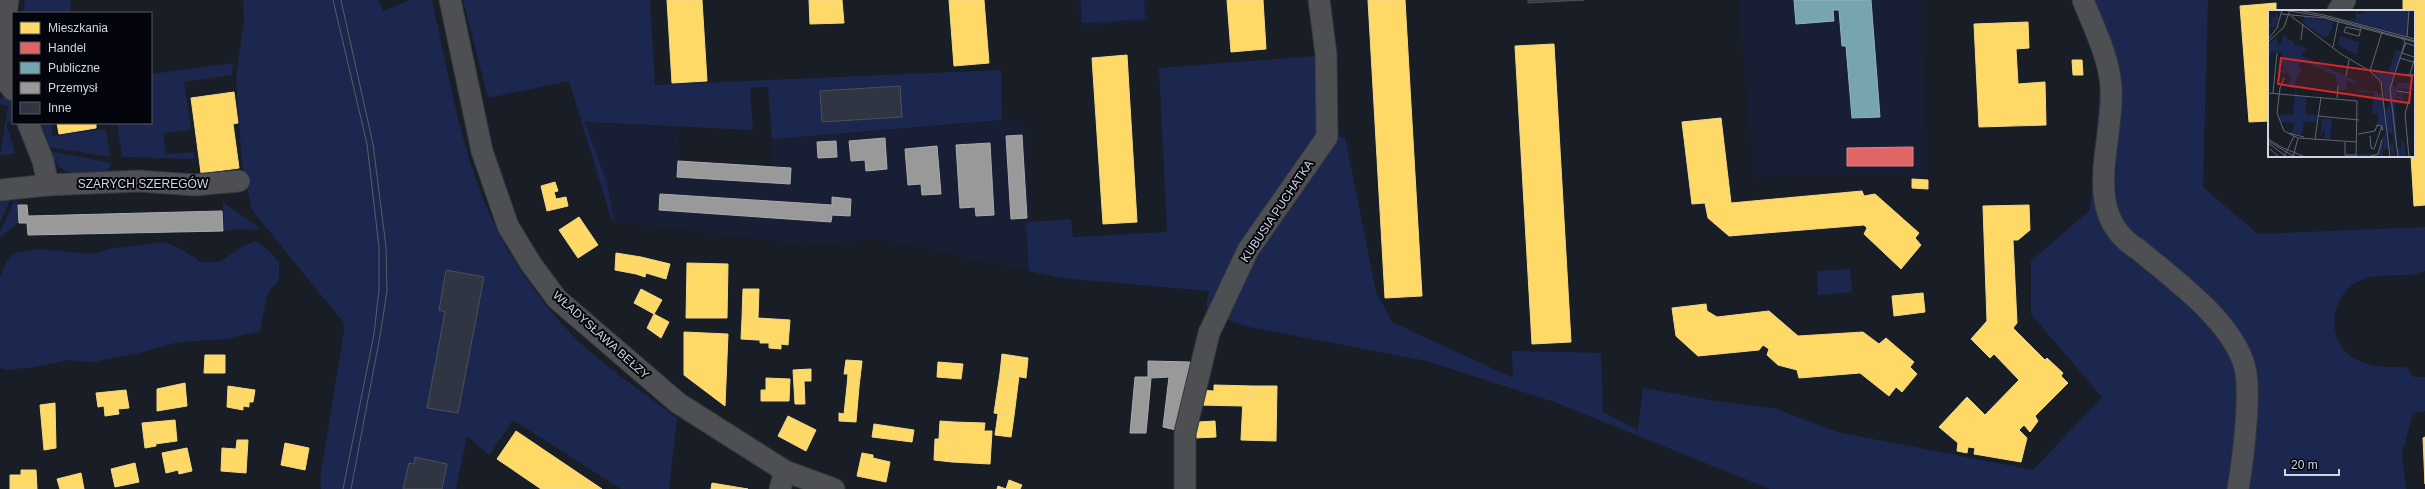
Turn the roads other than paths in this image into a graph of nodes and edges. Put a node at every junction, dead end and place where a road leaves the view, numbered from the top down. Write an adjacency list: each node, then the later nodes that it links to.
1 (8, 0): 7 (street)
2 (450, 0): 12 (street, WŁADYSŁAWA BEŁZY)
3 (1319, 0): 14 (street, KUBUSIA PUCHATKA)
4 (2083, 0): 15 (street)
5 (2345, 0): 6 (street)
6 (2339, 10)
7 (5, 83)
8 (28, 124): 10 (street)
9 (239, 181): 10 (street, SZARYCH SZEREGÓW)
10 (48, 185): 11 (street, SZARYCH SZEREGÓW)
11 (0, 190)
12 (782, 480): 13 (street, WŁADYSŁAWA BEŁZY)
13 (834, 489)
14 (1185, 489)
15 (2238, 489)

